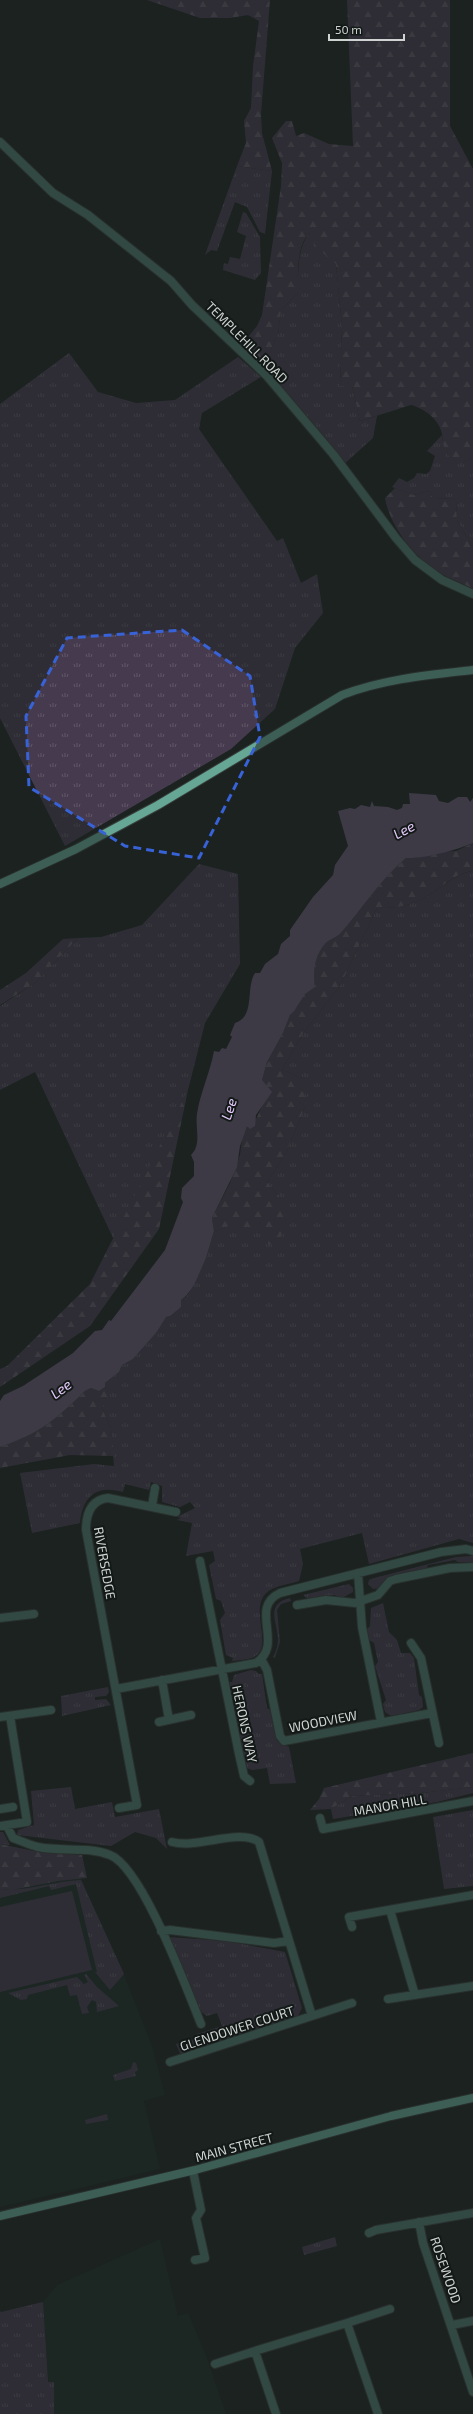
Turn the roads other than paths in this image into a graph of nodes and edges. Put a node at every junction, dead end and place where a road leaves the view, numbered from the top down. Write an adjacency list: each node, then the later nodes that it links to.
1 (0, 142): 2 (street, TEMPLEHILL ROAD)
2 (473, 594)
3 (473, 670): 4 (main road)
4 (0, 884)
5 (154, 1488): 6 (street)
6 (152, 1506): 7 (street, RIVERSEDGE); 20 (street, RIVERSEDGE)
7 (176, 1512)
8 (473, 1551): 11 (street)
9 (200, 1560): 18 (street)
10 (473, 1567): 12 (street)
11 (358, 1572): 12 (street); 17 (street)
12 (362, 1601): 13 (street); 28 (street)
13 (298, 1606)
14 (34, 1614): 15 (street)
15 (0, 1618)
16 (412, 1643): 22 (street)
17 (261, 1659): 18 (street); 28 (street, WOODVIEW)
18 (222, 1668): 19 (street); 30 (street, HERONS WAY)
19 (162, 1680): 20 (street); 26 (street)
20 (116, 1689): 33 (street, RIVERSEDGE)
21 (51, 1710): 24 (street)
22 (432, 1713): 28 (street, WOODVIEW); 29 (street)
23 (191, 1715): 26 (street)
24 (10, 1716): 25 (street); 36 (street)
25 (0, 1717)
26 (169, 1720): 27 (street)
27 (159, 1722)
28 (381, 1722)
29 (439, 1743)
30 (250, 1781)
31 (473, 1801): 35 (street, MANOR HILL)
32 (13, 1807): 34 (street)
33 (119, 1808)
34 (0, 1809)
35 (320, 1818)
36 (3, 1826): 41 (street, GLENDOWER COURT)
37 (172, 1842): 42 (street, GLENDOWER COURT)
38 (473, 1895): 39 (street)
39 (390, 1910): 40 (street); 44 (street)
40 (352, 1927)
41 (161, 1931): 42 (street); 48 (street, GLENDOWER COURT)
42 (289, 1941): 47 (street, GLENDOWER COURT)
43 (473, 1986): 44 (street)
44 (415, 1995): 45 (street)
45 (388, 1999)
46 (352, 2003): 47 (street, GLENDOWER COURT)
47 (312, 2016): 49 (street, GLENDOWER COURT)
48 (201, 2024)
49 (170, 2062)
50 (473, 2098): 51 (main road, MAIN STREET)
51 (193, 2170): 53 (main road, MAIN STREET); 56 (street)
52 (473, 2213): 54 (street, ROSEWOOD)
53 (0, 2216)
54 (419, 2222): 55 (street, ROSEWOOD); 60 (street, ROSEWOOD)
55 (369, 2234)
56 (195, 2260)
57 (390, 2309): 59 (street)
58 (473, 2321): 60 (street, ROSEWOOD)
59 (347, 2323): 61 (street); 65 (street)
60 (452, 2325): 63 (street, ROSEWOOD)
61 (255, 2351): 62 (street); 64 (street)
62 (215, 2364)
63 (473, 2392)
64 (276, 2414)
65 (378, 2414)

